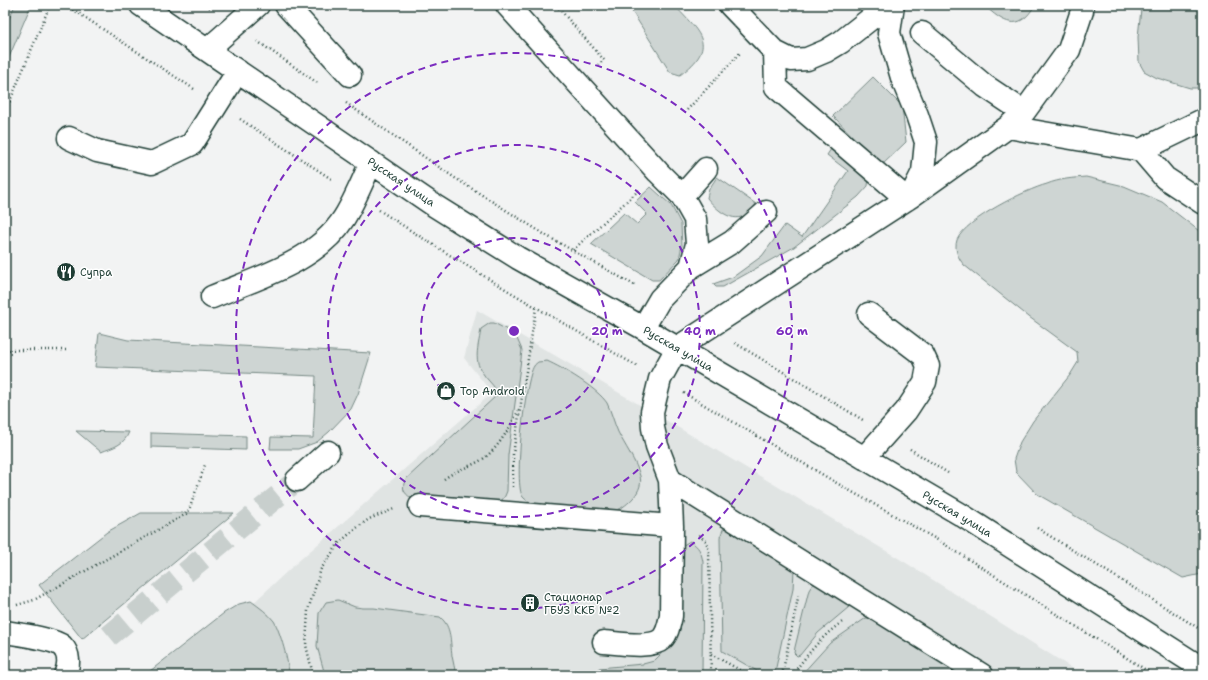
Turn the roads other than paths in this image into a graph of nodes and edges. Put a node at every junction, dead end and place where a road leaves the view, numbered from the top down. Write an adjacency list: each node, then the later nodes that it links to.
1 (141, 5): 10 (street, Русская улица)
2 (258, 5): 10 (street)
3 (286, 5): 13 (street)
4 (508, 5): 21 (street)
5 (730, 5): 11 (street)
6 (888, 5): 11 (street)
7 (893, 5): 22 (street)
8 (1082, 5): 14 (street)
9 (922, 33): 14 (street)
10 (208, 50): 12 (street, Русская улица)
11 (775, 52): 22 (street)
12 (238, 71): 17 (street); 19 (street, Русская улица)
13 (350, 75)
14 (1024, 112): 16 (street)
15 (1203, 120): 18 (street)
16 (1008, 127): 18 (street); 22 (street)
17 (68, 138)
18 (1141, 150): 23 (street)
19 (371, 162): 26 (street); 28 (street, Русская улица)
20 (706, 169): 21 (street)
21 (682, 196): 25 (street)
22 (909, 198): 29 (street)
23 (1203, 203)
24 (766, 212): 25 (street)
25 (691, 267): 28 (street)
26 (212, 297)
27 (869, 314): 31 (street)
28 (643, 328): 29 (street, Русская улица)
29 (677, 348): 31 (street, Русская улица); 33 (street)
30 (328, 452): 32 (street)
31 (864, 458): 38 (street, Русская улица)
32 (297, 480)
33 (670, 480): 35 (street); 39 (street)
34 (420, 506): 35 (street)
35 (672, 526): 37 (street)
36 (5, 632): 40 (street)
37 (604, 642)
38 (1203, 669)
39 (980, 674)
40 (65, 675)

